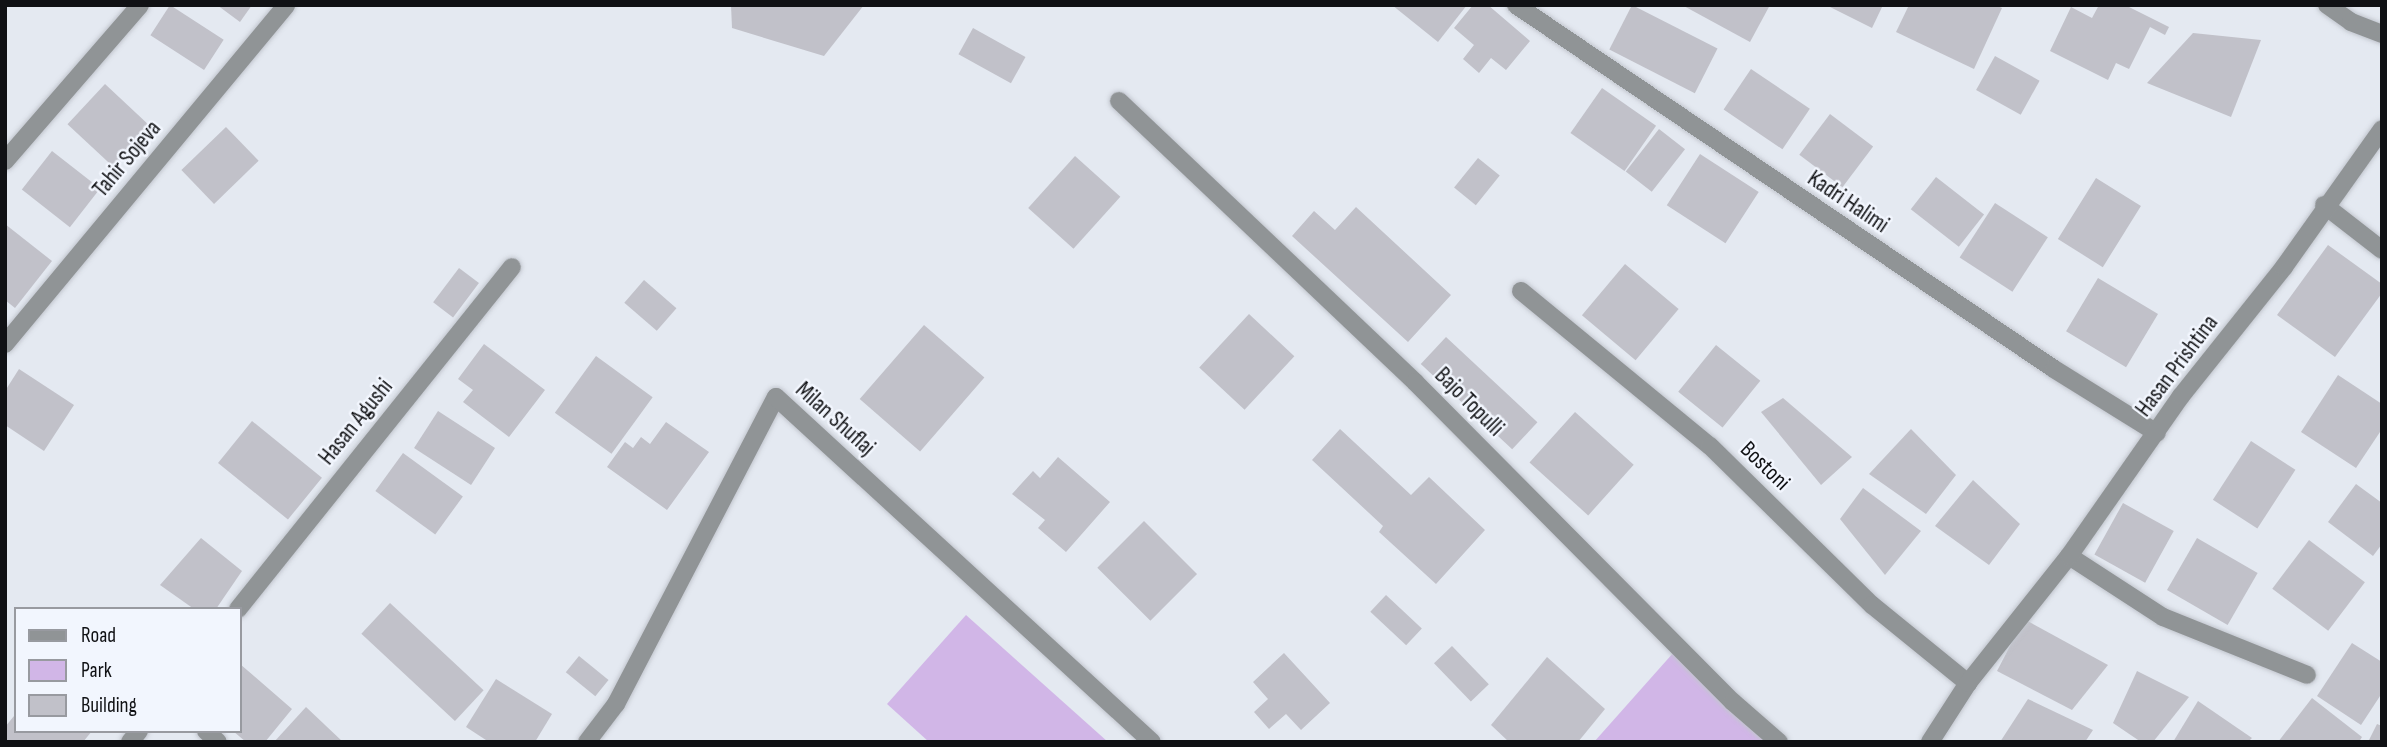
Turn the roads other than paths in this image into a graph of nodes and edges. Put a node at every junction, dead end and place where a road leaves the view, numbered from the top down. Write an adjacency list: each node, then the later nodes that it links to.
1 (140, 5): 8 (street)
2 (286, 5): 13 (street, Tahir Sojeva)
3 (1516, 5): 14 (street, Kadri Halimi)
4 (2327, 5): 5 (street)
5 (2382, 34)
6 (1119, 101): 21 (street, Bajo Topulli)
7 (2382, 129): 9 (street, Hasan Prishtina)
8 (5, 161)
9 (2324, 205): 10 (street); 14 (street, Hasan Prishtina)
10 (2382, 250)
11 (512, 267): 16 (street, Hasan Agushi)
12 (1521, 291): 18 (street, Bostoni)
13 (5, 344)
14 (2157, 433): 15 (street, Hasan Prishtina)
15 (2069, 556): 17 (street); 18 (street, Hasan Prishtina)
16 (240, 607)
17 (2306, 675)
18 (1968, 683): 22 (street, Hasan Prishtina)
19 (587, 742): 20 (street, Milan Shuflaj)
20 (1152, 742)
21 (1779, 742)
22 (1930, 742)

